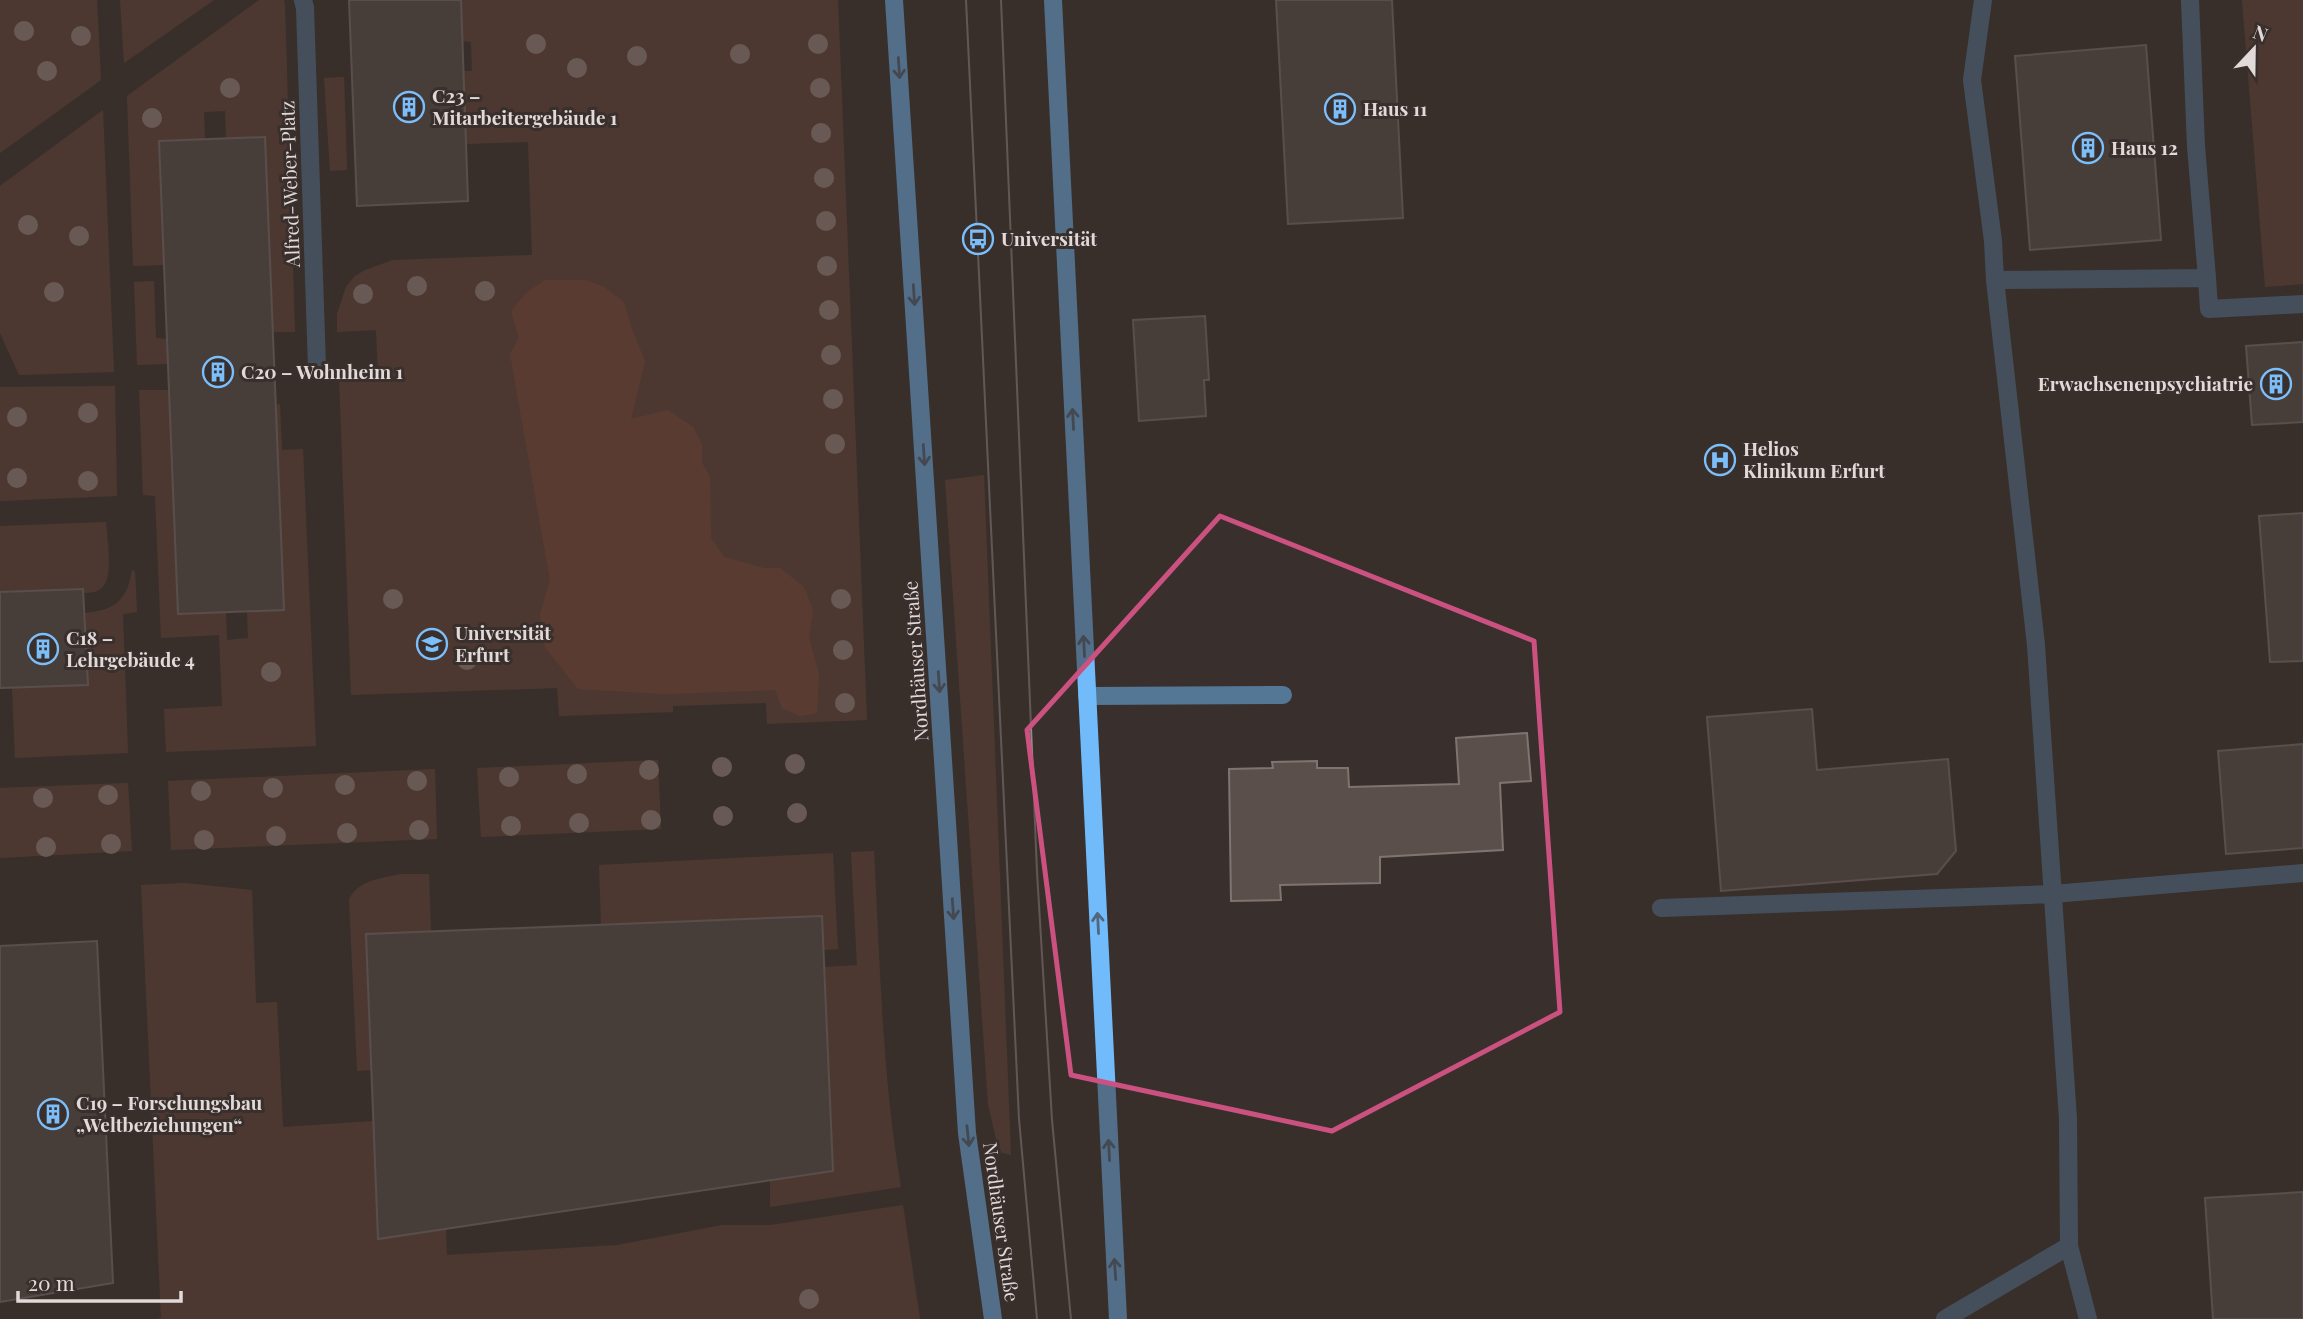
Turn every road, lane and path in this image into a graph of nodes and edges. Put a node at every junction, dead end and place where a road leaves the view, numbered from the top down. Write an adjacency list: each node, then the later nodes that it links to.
1 (303, 0): 9 (lane, Alfred-Weber-Platz)
2 (894, 0): 16 (main road, Nordhäuser Straße, one-way to 16)
3 (1053, 0): 11 (main road, one-way to 3)
4 (1983, 0): 7 (lane)
5 (2190, 0): 6 (lane)
6 (2207, 278): 7 (lane); 8 (lane)
7 (1995, 280): 13 (lane)
8 (2303, 304)
9 (317, 367)
10 (1283, 695): 11 (lane)
11 (1087, 696): 17 (main road, one-way to 11)
12 (2303, 873): 13 (lane)
13 (2053, 894): 14 (lane); 15 (lane)
14 (1661, 908)
15 (2069, 1246): 18 (lane); 19 (lane)
16 (993, 1319)
17 (1118, 1319)
18 (1945, 1319)
19 (2088, 1319)

